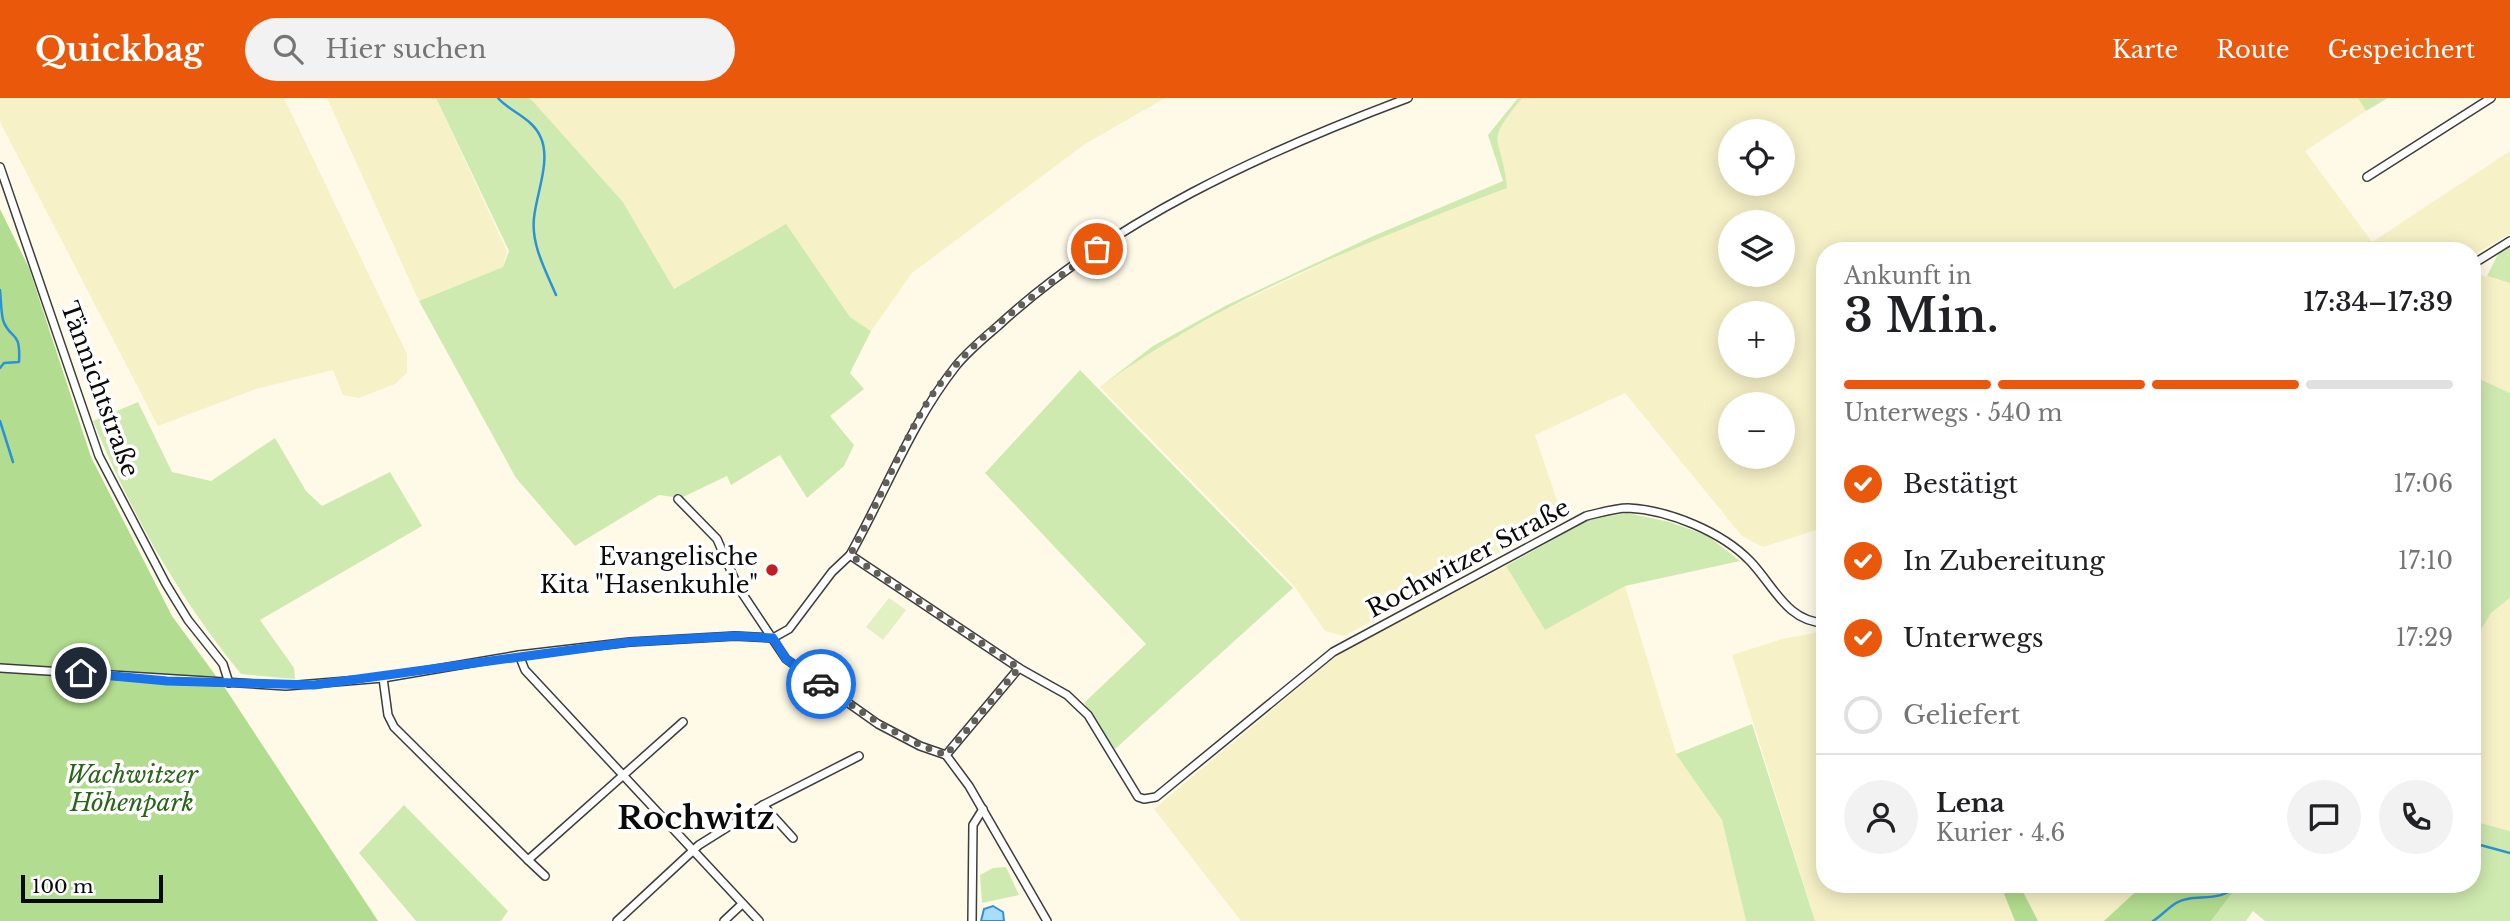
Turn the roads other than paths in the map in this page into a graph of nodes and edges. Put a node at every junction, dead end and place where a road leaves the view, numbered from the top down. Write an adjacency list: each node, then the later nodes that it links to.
1 (1408, 98): 8 (street)
2 (2491, 98): 4 (street)
3 (0, 167): 15 (street, Tännichtstraße)
4 (2367, 177)
5 (2510, 241): 6 (street)
6 (2481, 259)
7 (678, 499): 10 (street)
8 (850, 555): 10 (street); 13 (street)
9 (1816, 622): 13 (street, Rochwitzer Straße)
10 (773, 638): 11 (street); 17 (street)
11 (519, 655): 14 (street); 19 (street)
12 (0, 668): 15 (street)
13 (1019, 668): 17 (street)
14 (383, 678): 15 (street); 24 (street)
15 (229, 684)
16 (683, 722): 19 (street)
17 (946, 755): 21 (street)
18 (859, 756): 20 (street)
19 (622, 774): 23 (street); 24 (street)
20 (763, 806): 22 (street); 23 (street)
21 (983, 809): 30 (street); 31 (street)
22 (793, 838)
23 (693, 851): 26 (street); 27 (street)
24 (528, 860): 25 (street)
25 (545, 876)
26 (741, 905): 28 (street); 29 (street)
27 (617, 921)
28 (724, 921)
29 (758, 921)
30 (972, 921)
31 (1047, 921)

